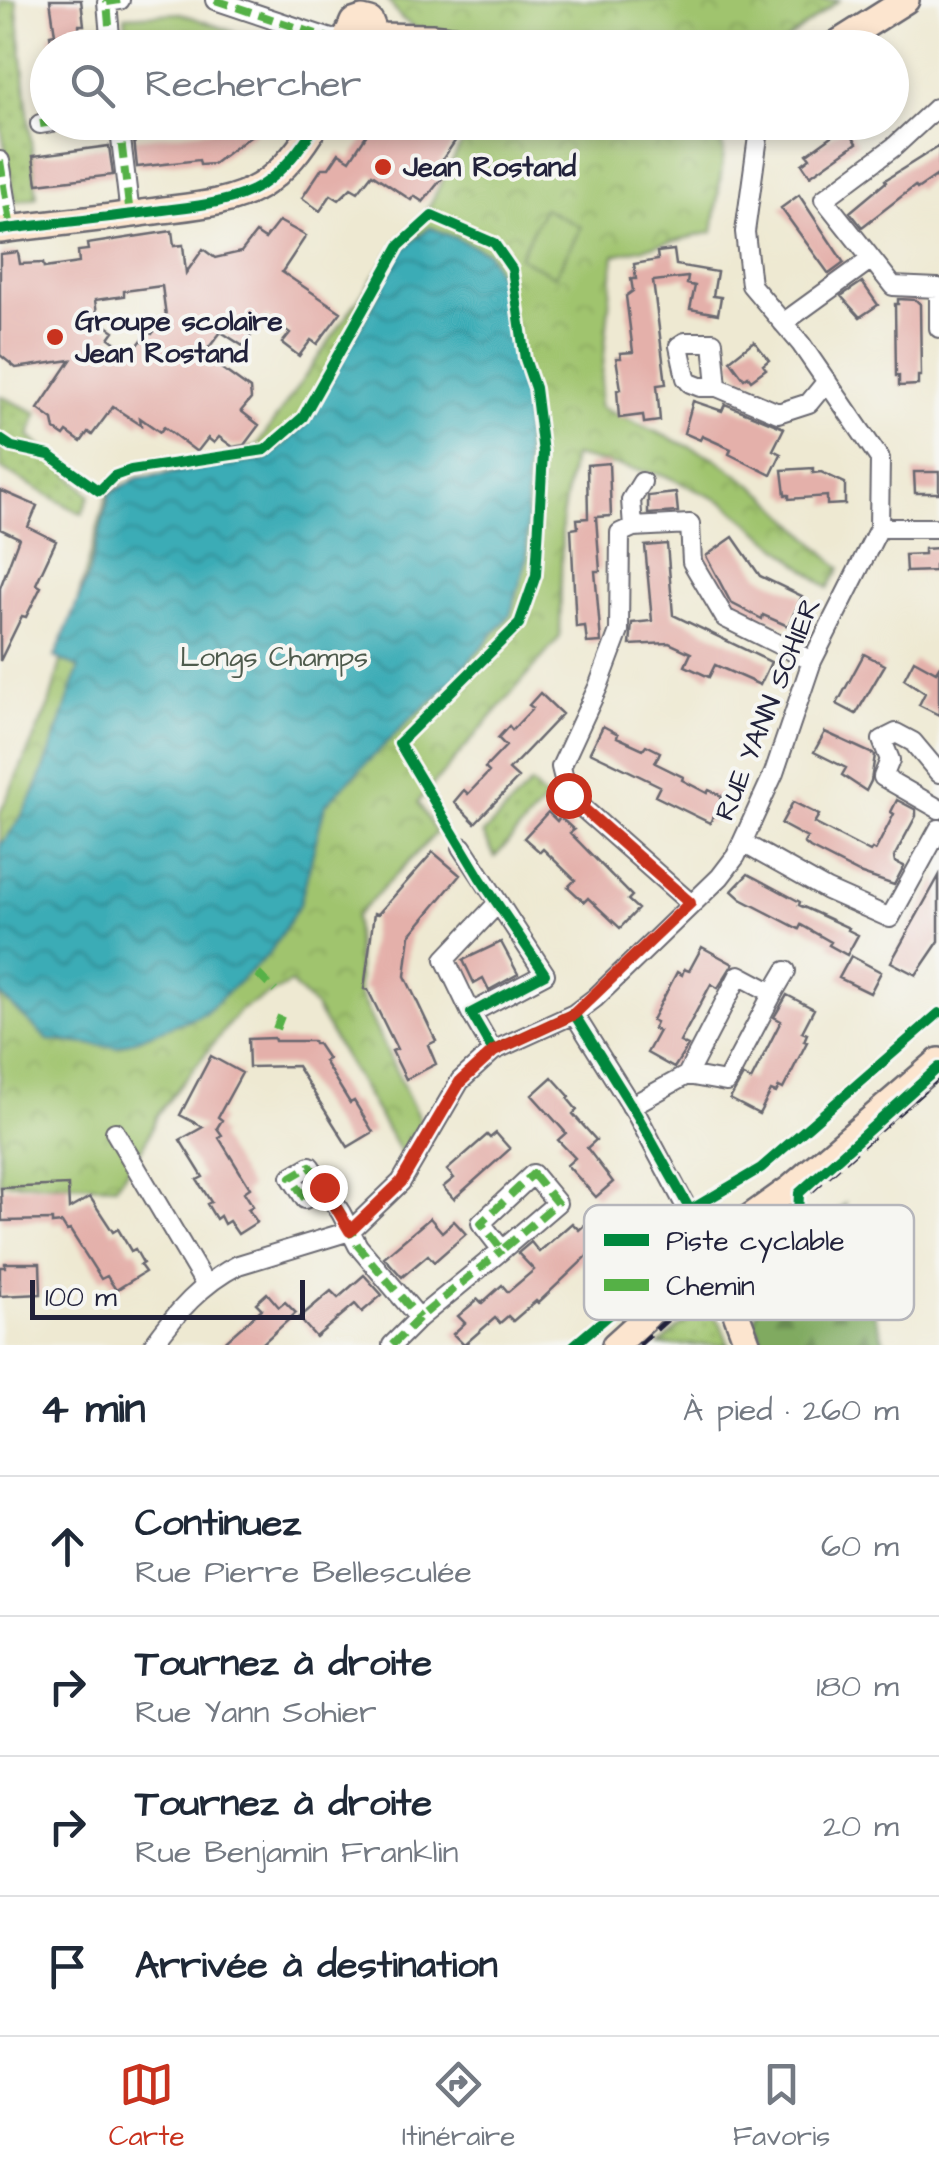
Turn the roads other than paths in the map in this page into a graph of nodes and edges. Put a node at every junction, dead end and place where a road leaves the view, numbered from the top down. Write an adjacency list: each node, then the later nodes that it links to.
1 (215, 0): 5 (street)
2 (906, 0): 6 (street)
3 (111, 1): 4 (street)
4 (111, 30)
5 (307, 30)
6 (858, 30)
7 (936, 108): 8 (street)
8 (909, 134)
9 (121, 140): 14 (street)
10 (307, 140): 14 (street)
11 (757, 140): 18 (street, RUE YANN SOHIER)
12 (902, 140): 16 (street)
13 (0, 161): 15 (street)
14 (130, 215): 15 (street)
15 (5, 229)
16 (870, 260): 17 (street); 18 (street)
17 (938, 288): 19 (street)
18 (783, 323): 20 (street, RUE YANN SOHIER)
19 (939, 328)
20 (827, 381): 21 (street); 24 (street, RUE YANN SOHIER)
21 (717, 387)
22 (642, 482): 23 (street)
23 (633, 527): 26 (street); 32 (street)
24 (880, 528): 25 (street); 26 (street, RUE YANN SOHIER)
25 (939, 528)
26 (812, 661): 30 (street, RUE YANN SOHIER)
27 (939, 772): 28 (street)
28 (939, 809)
29 (939, 829): 30 (street)
30 (743, 843): 32 (street, RUE YANN SOHIER)
31 (462, 847): 33 (street)
32 (690, 903): 37 (street, RUE YANN SOHIER)
33 (497, 904): 36 (street); 36 (street)
34 (786, 971): 35 (street)
35 (773, 993): 41 (street); 41 (street)
36 (470, 1013): 39 (street)
37 (574, 1014): 39 (street, RUE YANN SOHIER); 42 (street)
38 (939, 1044): 43 (street)
39 (494, 1051): 48 (street, RUE YANN SOHIER)
40 (939, 1061): 43 (street)
41 (687, 1075): 42 (street)
42 (631, 1106): 46 (street)
43 (854, 1131): 47 (street)
44 (115, 1132): 50 (street)
45 (324, 1187): 48 (street)
46 (697, 1205)
47 (770, 1205)
48 (350, 1231): 50 (street, RUE YANN SOHIER); 51 (street)
49 (502, 1250): 51 (street)
50 (205, 1284): 54 (street, RUE YANN SOHIER)
51 (419, 1318): 55 (street)
52 (644, 1320): 56 (street)
53 (734, 1320): 57 (street)
54 (153, 1345)
55 (392, 1345)
56 (615, 1345)
57 (748, 1345)

